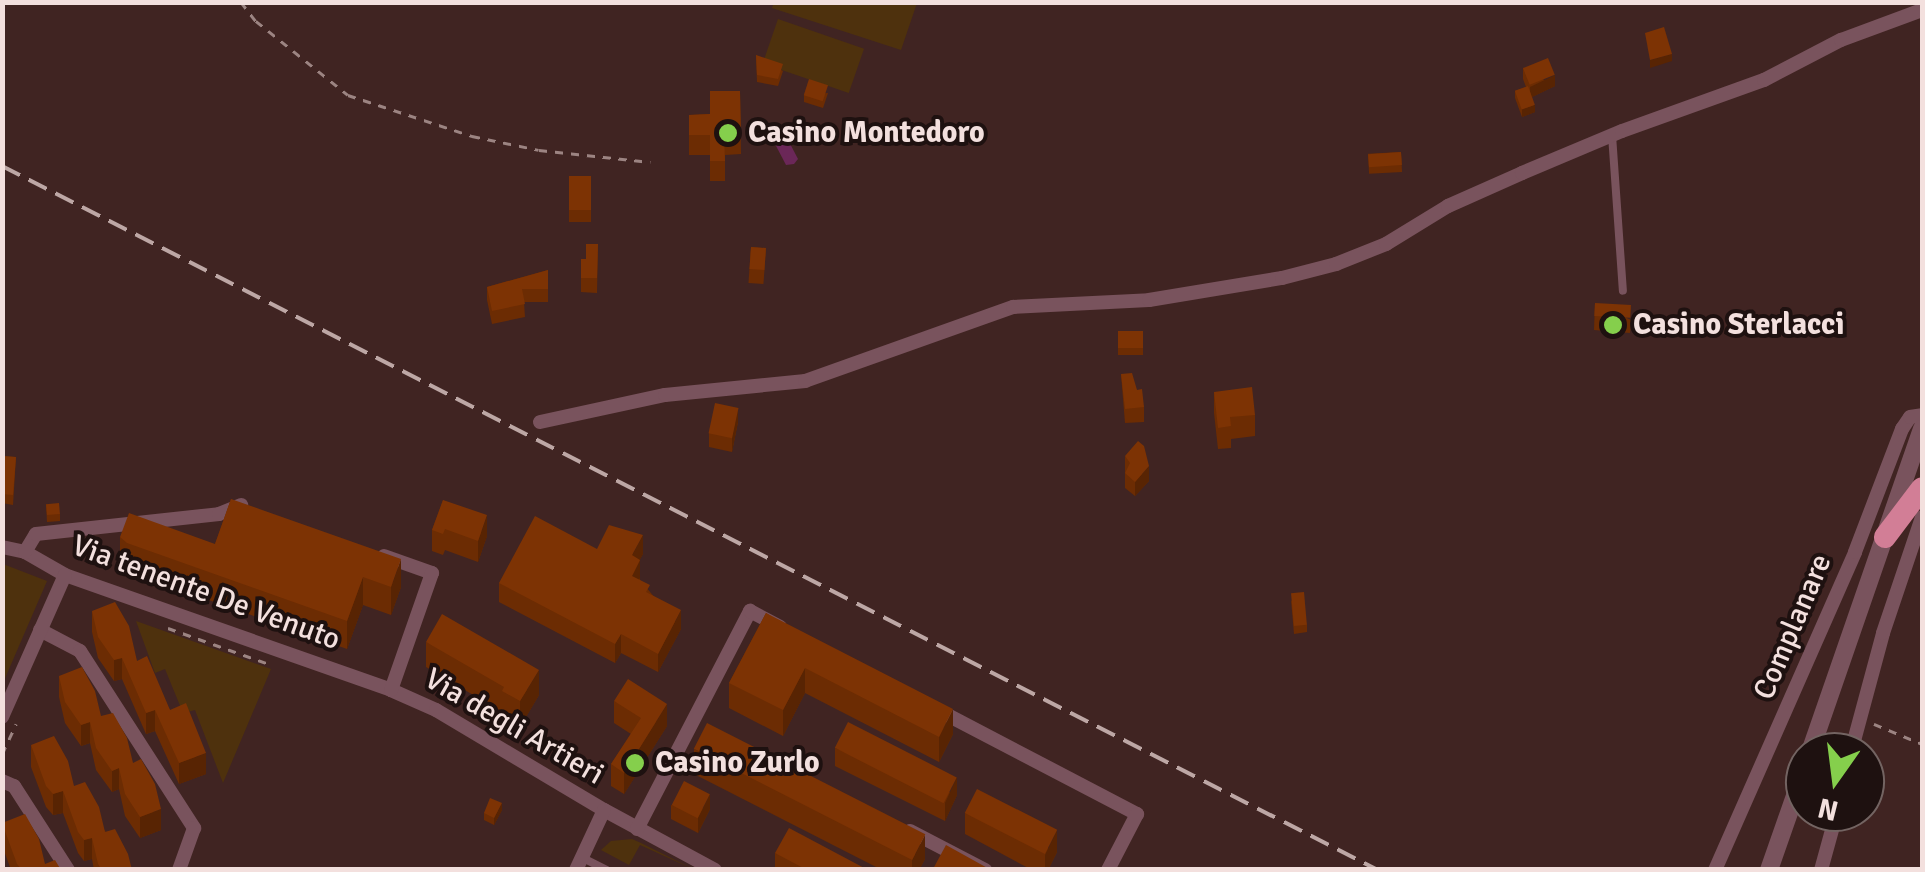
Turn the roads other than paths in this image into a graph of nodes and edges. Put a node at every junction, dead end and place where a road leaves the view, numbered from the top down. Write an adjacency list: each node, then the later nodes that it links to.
1 (1922, 10): 2 (street)
2 (1612, 135): 3 (lane); 5 (street)
3 (1623, 291)
4 (1922, 415): 37 (street, Complanare)
5 (540, 422)
6 (1922, 429): 10 (street)
7 (1922, 488): 10 (highway)
8 (261, 511): 13 (street)
9 (1922, 517): 23 (street)
10 (1885, 538): 22 (street)
11 (2, 546): 13 (street, Via tenente De Venuto)
12 (364, 548): 17 (street)
13 (25, 552): 14 (street, Via tenente De Venuto)
14 (65, 574): 15 (street); 17 (street, Via tenente De Venuto)
15 (40, 630): 19 (street); 32 (street)
16 (803, 639): 20 (street)
17 (391, 690): 25 (street, Via degli Artieri)
18 (926, 703): 36 (street)
19 (2, 717)
20 (694, 719): 21 (street); 28 (street)
21 (711, 728)
22 (1817, 732)
23 (1855, 732)
24 (2, 781): 31 (street)
25 (604, 810): 28 (street, Via degli Artieri); 30 (street)
26 (899, 825): 35 (street)
27 (1785, 826): 38 (street)
28 (638, 829): 34 (street, Via degli Artieri)
29 (1831, 832): 39 (street)
30 (579, 863): 33 (lane)
31 (68, 870)
32 (179, 870)
33 (607, 870)
34 (715, 870)
35 (985, 870)
36 (1108, 870)
37 (1716, 870)
38 (1770, 870)
39 (1821, 870)

